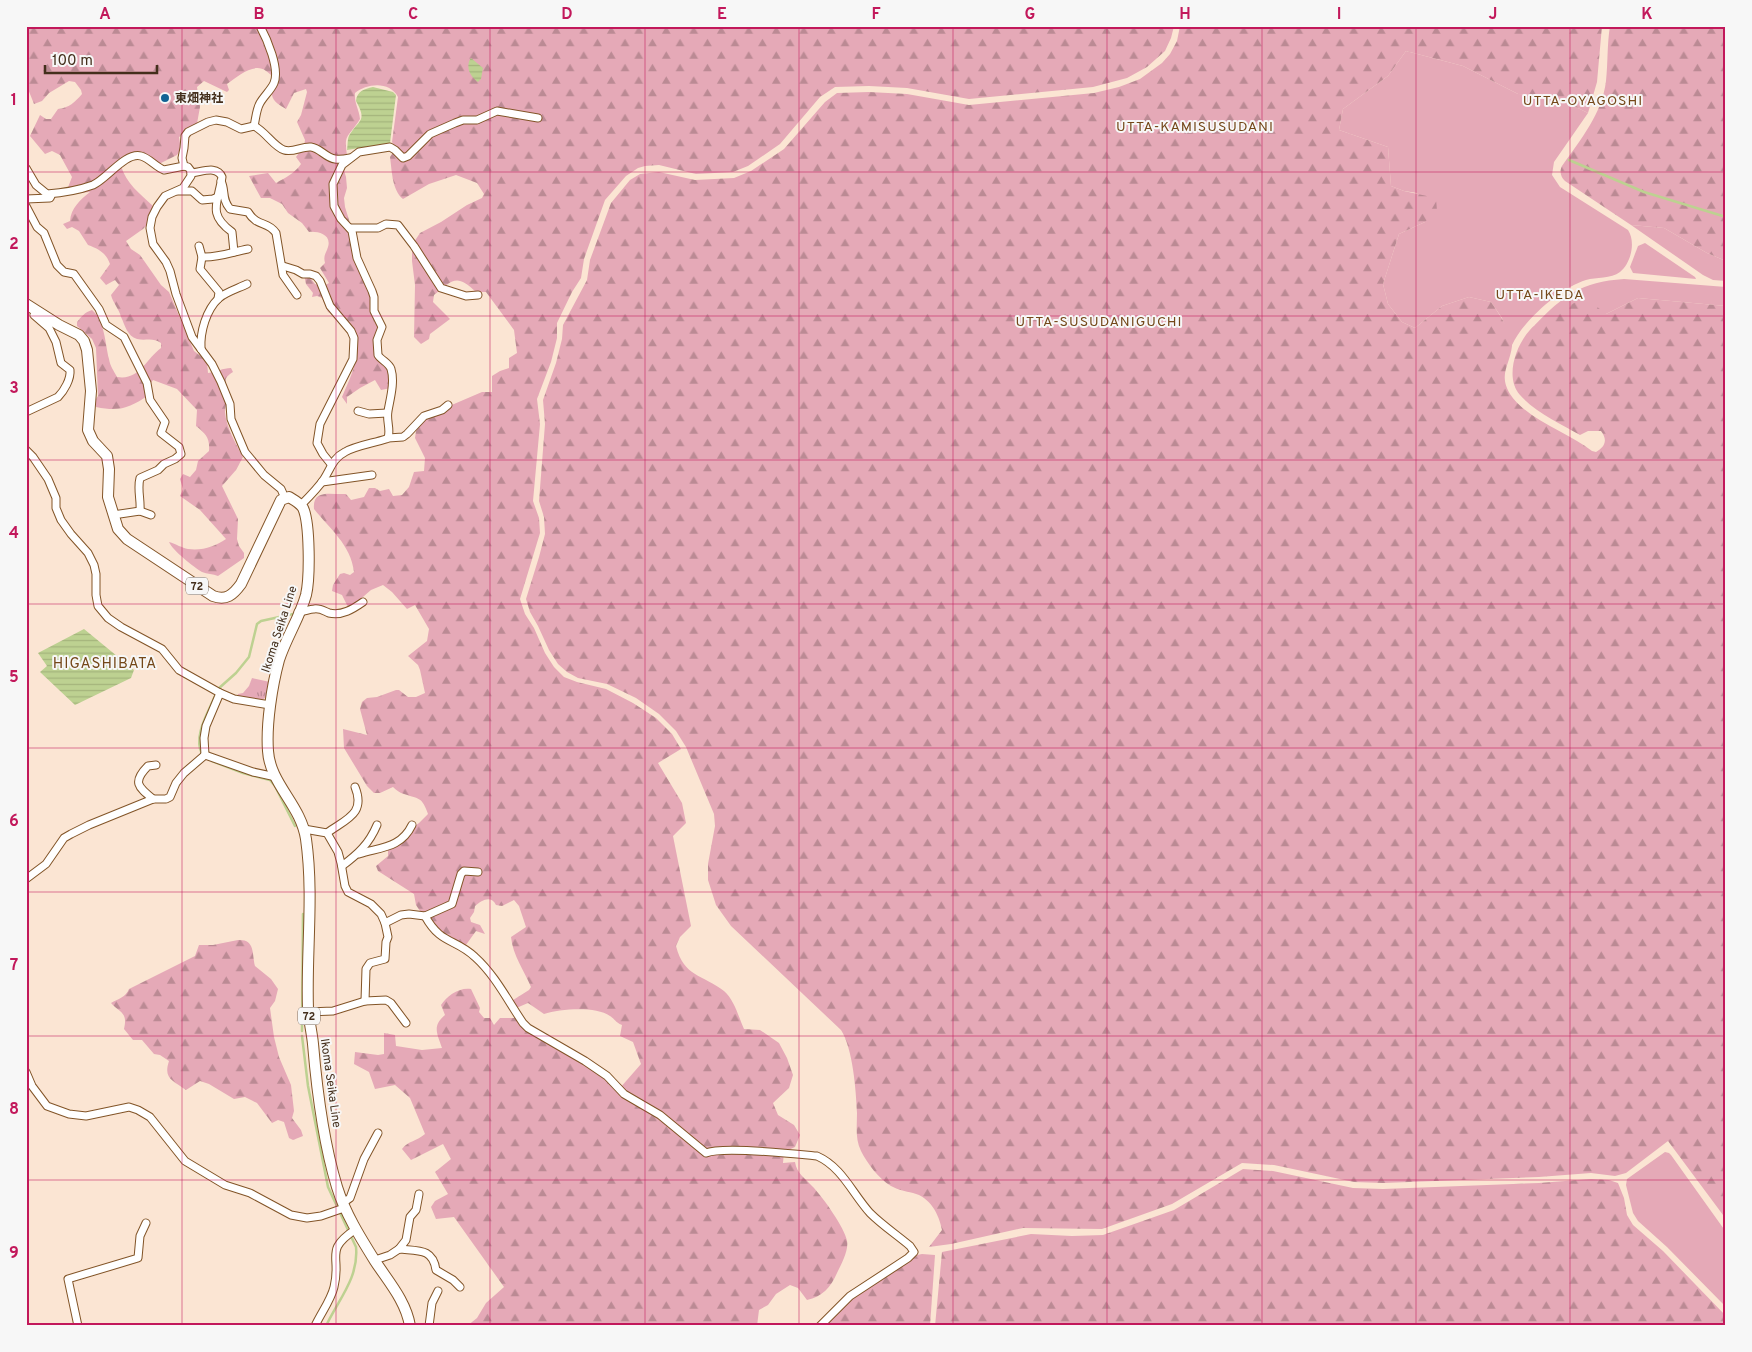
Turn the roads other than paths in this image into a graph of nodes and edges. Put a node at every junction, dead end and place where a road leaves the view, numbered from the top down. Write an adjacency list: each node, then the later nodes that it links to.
1 (260, 26): 3 (street)
2 (538, 118): 4 (street)
3 (254, 126): 4 (street); 5 (street)
4 (350, 158): 14 (street)
5 (184, 166): 7 (street); 10 (street)
6 (26, 168): 10 (street)
7 (191, 173): 8 (street); 9 (street)
8 (221, 181): 11 (street); 19 (street)
9 (178, 191): 11 (street); 26 (street)
10 (51, 194): 12 (street)
11 (218, 197): 17 (street)
12 (26, 198)
13 (26, 206): 38 (street)
14 (350, 228): 22 (street); 30 (street)
15 (198, 246): 18 (street)
16 (248, 249): 17 (street)
17 (234, 252): 18 (street)
18 (202, 257): 23 (street)
19 (283, 266): 21 (street); 33 (street)
20 (247, 284): 23 (street)
21 (297, 295)
22 (478, 295)
23 (218, 299): 26 (street)
24 (26, 304): 39 (main road, 72)
25 (26, 308): 29 (street)
26 (201, 349): 36 (street)
27 (448, 405): 31 (street)
28 (358, 411): 30 (street)
29 (26, 412)
30 (387, 413): 31 (street)
31 (388, 438): 33 (street)
32 (26, 450): 43 (street)
33 (331, 464): 35 (street)
34 (372, 475): 35 (street)
35 (322, 482): 37 (street)
36 (285, 498): 37 (main road); 39 (main road, 72)
37 (301, 505): 42 (main road, Ikoma Seika Line / 72)
38 (140, 511): 39 (street); 40 (street)
39 (112, 514)
40 (151, 515)
41 (363, 602): 42 (street)
42 (298, 612): 44 (main road, Ikoma Seika Line / 72)
43 (220, 693): 44 (street); 45 (street)
44 (270, 705): 47 (main road, Ikoma Seika Line / 72)
45 (205, 755): 47 (street); 49 (street)
46 (156, 765): 49 (street)
47 (276, 777): 52 (main road, Ikoma Seika Line / 72)
48 (355, 787): 53 (street)
49 (153, 799): 57 (street)
50 (412, 825): 54 (street)
51 (377, 826): 54 (street)
52 (304, 829): 53 (street); 61 (main road, Ikoma Seika Line / 72)
53 (327, 833): 55 (street)
54 (359, 854): 55 (street)
55 (342, 866): 59 (street)
56 (478, 872): 58 (street)
57 (26, 880)
58 (425, 916): 59 (street); 77 (street)
59 (386, 923): 60 (street)
60 (365, 1001): 61 (street); 62 (street)
61 (308, 1012): 66 (main road, Ikoma Seika Line / 72)
62 (406, 1024)
63 (26, 1072): 66 (street)
64 (378, 1133): 66 (street)
65 (419, 1194): 69 (street)
66 (343, 1205): 68 (main road, Ikoma Seika Line / 72)
67 (146, 1223): 73 (street)
68 (356, 1229): 70 (main road, Ikoma Seika Line / 72); 74 (street)
69 (400, 1248): 70 (street); 71 (street)
70 (375, 1260): 75 (main road, Ikoma Seika Line / 72)
71 (460, 1287)
72 (438, 1291): 76 (street)
73 (78, 1326)
74 (315, 1326)
75 (410, 1326)
76 (429, 1326)
77 (820, 1326)

